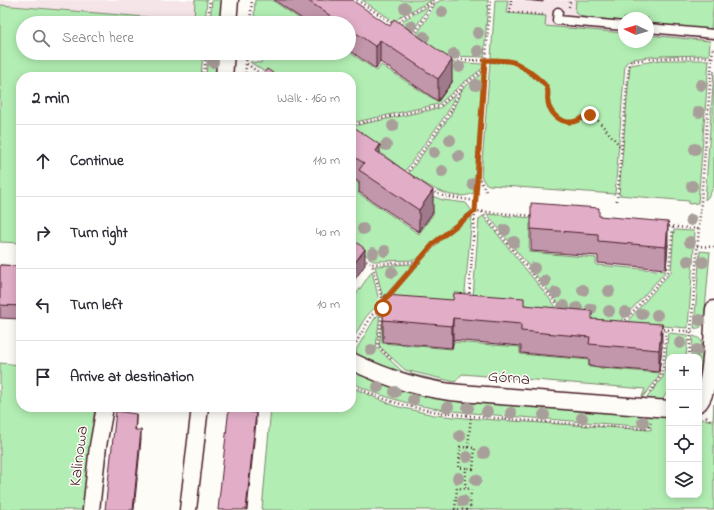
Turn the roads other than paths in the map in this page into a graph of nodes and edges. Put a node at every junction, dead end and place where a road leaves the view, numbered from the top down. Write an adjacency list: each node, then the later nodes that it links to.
1 (230, 0): 3 (street)
2 (558, 14): 4 (lane)
3 (229, 16)
4 (618, 25)
5 (654, 29): 6 (lane)
6 (714, 34)
7 (225, 60): 8 (street)
8 (224, 72)
9 (714, 309): 11 (street)
10 (356, 363): 12 (street, Górna)
11 (702, 398)
12 (666, 410)
13 (104, 412): 15 (street, Kalinowa)
14 (199, 412): 16 (street)
15 (92, 510)
16 (188, 510)

